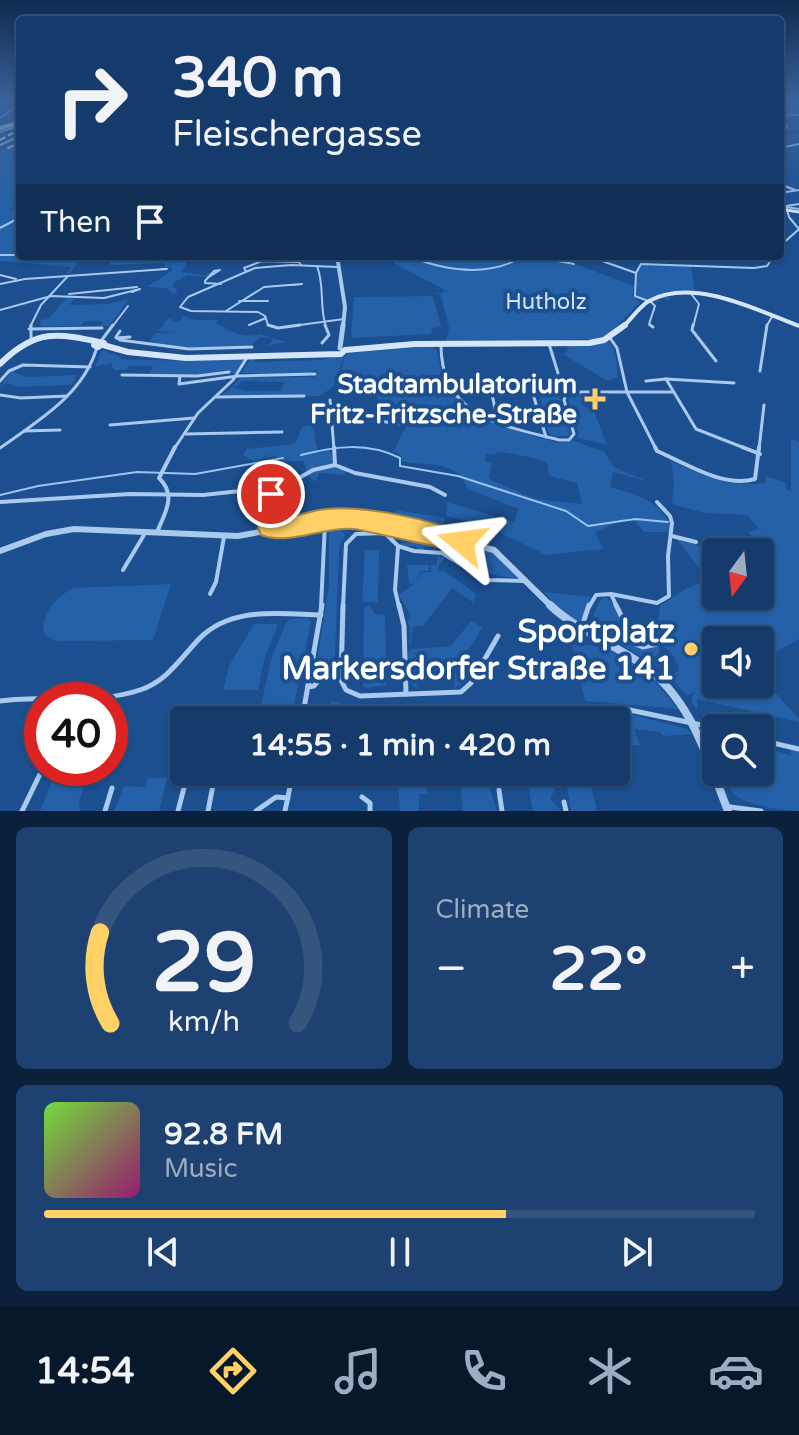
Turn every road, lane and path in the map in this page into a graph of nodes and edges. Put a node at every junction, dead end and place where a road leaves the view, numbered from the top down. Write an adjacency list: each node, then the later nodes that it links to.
1 (16, 145): 2 (street)
2 (8, 148)
3 (799, 204): 4 (street)
4 (784, 208): 5 (main road); 6 (street)
5 (799, 212)
6 (799, 230)
7 (337, 260): 11 (street)
8 (599, 260): 13 (street)
9 (771, 260): 13 (street)
10 (317, 266): 11 (street); 19 (street); 33 (street)
11 (337, 267): 32 (street)
12 (161, 269): 15 (street)
13 (636, 273): 26 (street)
14 (0, 275): 17 (street)
15 (66, 276): 17 (street); 22 (street)
16 (209, 277): 19 (street)
17 (18, 279): 18 (street)
18 (0, 284)
19 (221, 284): 29 (street)
20 (293, 285): 24 (street)
21 (690, 292): 26 (main road); 30 (main road); 53 (street)
22 (51, 296): 23 (street); 28 (street); 38 (street)
23 (65, 296): 23 (street)
24 (238, 301): 25 (street); 29 (street)
25 (268, 301)
26 (648, 301): 36 (street); 41 (main road)
27 (128, 306): 47 (street)
28 (0, 310)
29 (226, 311): 31 (street)
30 (773, 315): 35 (main road); 56 (street)
31 (266, 318): 33 (street); 34 (street)
32 (344, 319): 33 (street); 50 (street)
33 (323, 321): 45 (street)
34 (249, 325)
35 (799, 326)
36 (653, 327)
37 (102, 328): 38 (street)
38 (29, 329): 43 (street)
39 (120, 331): 42 (street)
40 (130, 337): 42 (street)
41 (609, 337): 48 (main road); 69 (street)
42 (116, 338): 44 (street)
43 (31, 340): 47 (main road); 54 (main road)
44 (142, 342): 49 (street); 51 (street)
45 (322, 343)
46 (441, 343): 48 (main road); 50 (main road); 68 (street)
47 (100, 344): 51 (main road); 55 (street)
48 (549, 344): 58 (street)
49 (252, 347)
50 (340, 350): 52 (main road)
51 (130, 353): 52 (main road)
52 (248, 356): 62 (street)
53 (716, 361)
54 (0, 364)
55 (92, 366): 64 (street); 72 (street)
56 (760, 371)
57 (229, 372): 61 (street)
58 (558, 373)
59 (315, 374): 62 (street)
60 (122, 375): 61 (street)
61 (180, 376): 62 (street)
62 (238, 376): 74 (street)
63 (666, 379): 66 (street); 67 (street); 70 (street)
64 (0, 381)
65 (529, 381): 86 (street)
66 (646, 381)
67 (734, 383)
68 (450, 389): 79 (street); 79 (street)
69 (627, 392): 70 (street); 86 (street); 89 (street)
70 (673, 392): 89 (street)
71 (0, 395): 72 (street)
72 (67, 396): 83 (street)
73 (304, 396): 74 (street)
74 (216, 397): 77 (street)
75 (330, 400): 78 (street)
76 (764, 405): 89 (street)
77 (194, 418): 81 (street); 85 (street)
78 (331, 422): 80 (street); 90 (street)
79 (498, 422): 86 (street)
80 (400, 424)
81 (110, 425)
82 (60, 430): 83 (street)
83 (24, 431): 87 (street)
84 (282, 432): 85 (street)
85 (186, 434): 92 (street)
86 (546, 437)
87 (3, 443): 88 (street)
88 (0, 448)
89 (760, 454)
90 (335, 465): 91 (street); 93 (street)
91 (277, 492): 92 (street); 97 (street)
92 (171, 494): 94 (street); 99 (street)
93 (445, 495)
94 (0, 502)
95 (657, 502): 100 (street)
96 (325, 519): 97 (street); 106 (street); 109 (street)
97 (269, 528): 101 (street)
98 (144, 535): 99 (street); 104 (street); 105 (street)
99 (156, 535): 101 (street)
100 (672, 536): 102 (street); 108 (street)
101 (224, 537): 107 (street)
102 (696, 542)
103 (398, 546): 106 (street); 113 (street); 115 (street)
104 (0, 551)
105 (123, 570)
106 (528, 581): 110 (street)
107 (210, 594)
108 (611, 594): 110 (street); 112 (street)
109 (321, 615): 114 (street); 116 (street)
110 (582, 626): 119 (street)
111 (498, 636): 115 (street)
112 (657, 644)
113 (339, 661): 114 (street); 115 (street)
114 (308, 687): 117 (street)
115 (406, 694)
116 (0, 701)
117 (305, 706)
118 (630, 710): 119 (street)
119 (694, 723): 120 (street); 130 (street)
120 (702, 725)
121 (774, 743): 122 (street)
122 (799, 749)
123 (34, 786): 131 (street)
124 (290, 786): 128 (street)
125 (112, 788): 132 (street)
126 (499, 790): 138 (street)
127 (362, 797): 137 (street)
128 (288, 798): 135 (street); 136 (street)
129 (564, 802): 139 (street)
130 (727, 809): 140 (street)
131 (22, 811)
132 (105, 811)
133 (178, 811): 134 (street)
134 (208, 811)
135 (256, 811)
136 (285, 811)
137 (370, 811)
138 (502, 811)
139 (566, 811)
140 (761, 811)

